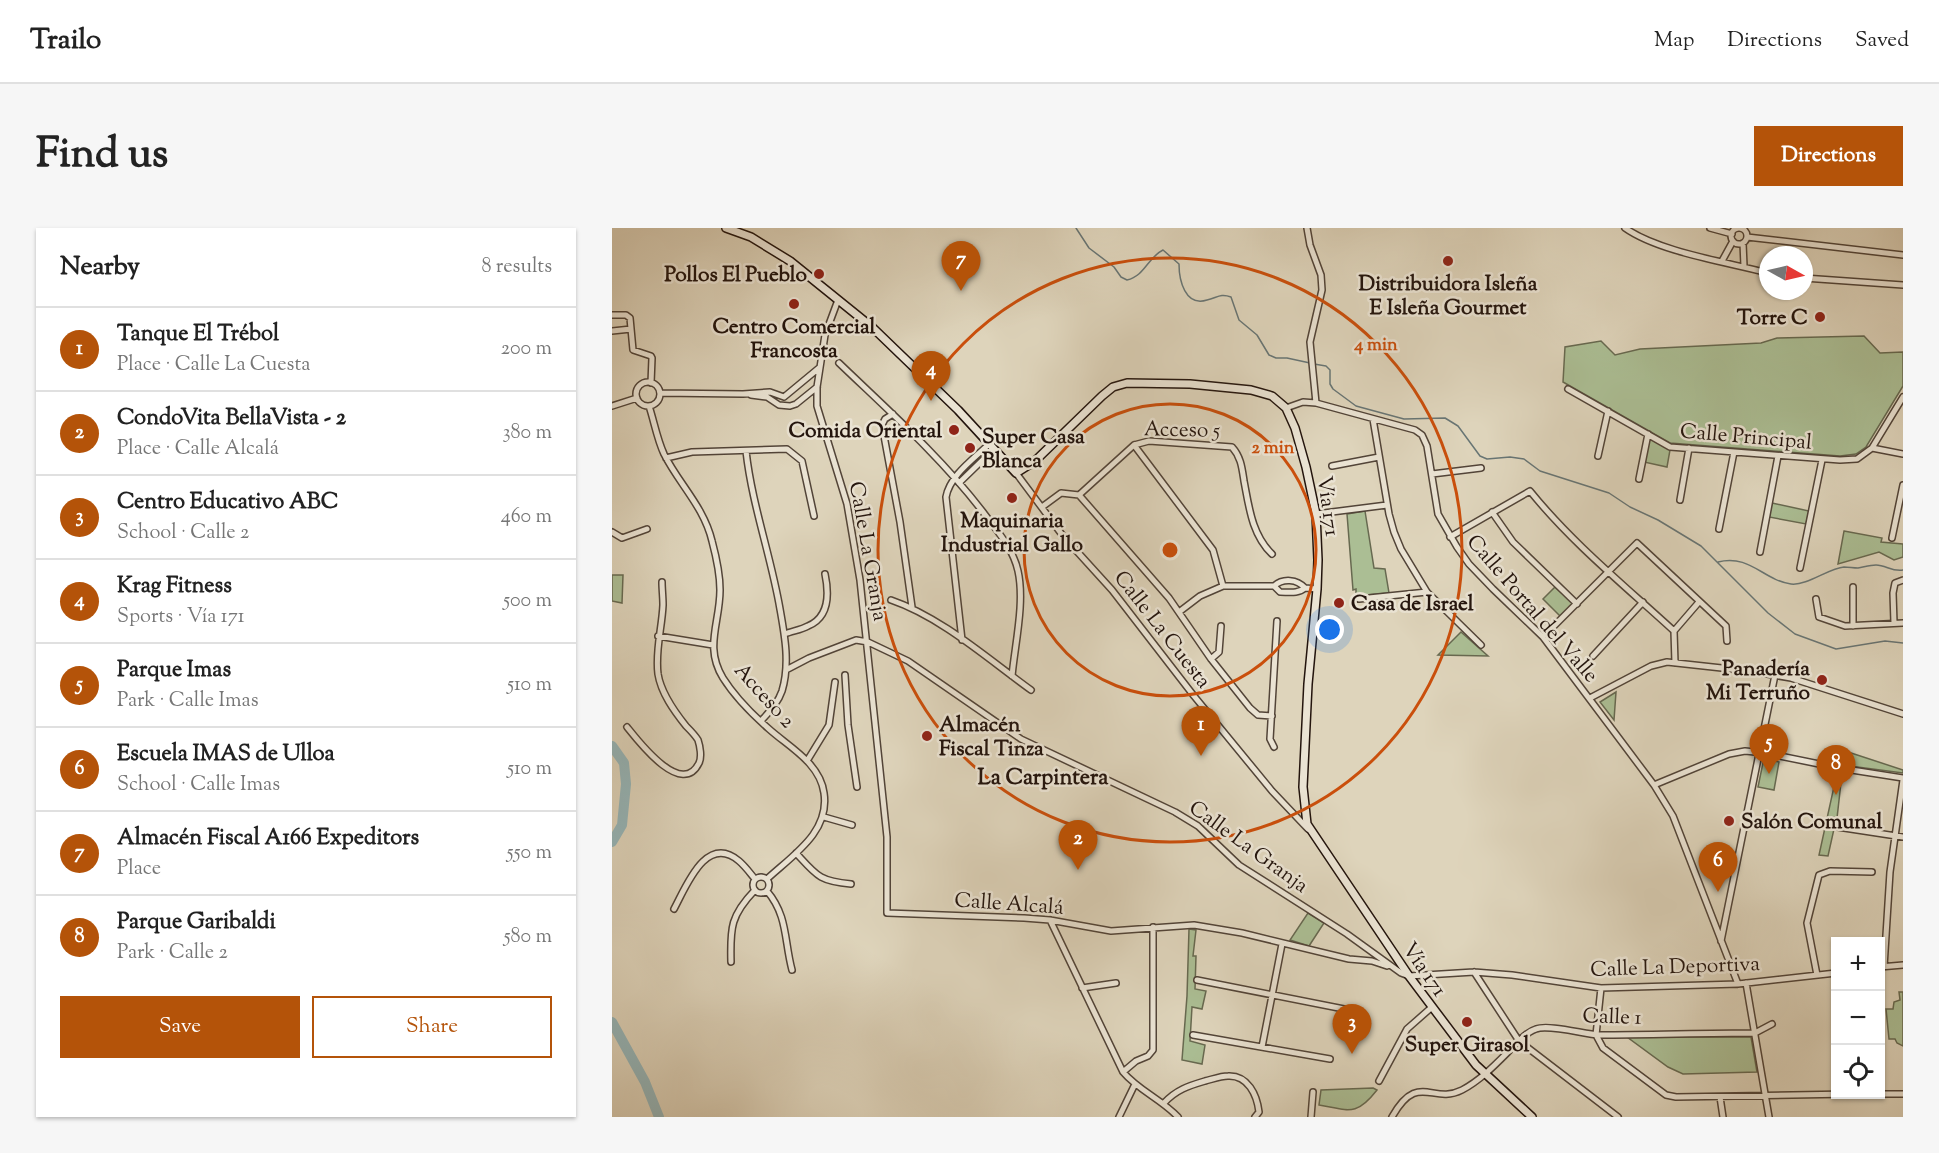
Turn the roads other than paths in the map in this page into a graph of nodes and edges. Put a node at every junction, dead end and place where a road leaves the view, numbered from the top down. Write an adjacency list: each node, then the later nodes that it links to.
1 (726, 228): 15 (main road)
2 (1307, 228): 28 (street)
3 (1625, 228): 10 (street)
4 (1710, 228): 6 (street)
5 (1742, 228): 6 (street); 7 (street)
6 (1732, 234): 8 (street)
7 (1745, 240): 8 (street); 9 (street); 11 (street)
8 (1733, 241): 10 (street)
9 (1903, 255)
10 (1722, 261): 11 (street)
11 (1744, 266): 12 (street)
12 (1759, 270)
13 (1813, 279): 14 (street)
14 (1903, 285)
15 (838, 300): 20 (street, Calle La Granja); 37 (main road)
16 (612, 315): 17 (street)
17 (631, 330): 18 (street); 21 (street)
18 (612, 331)
19 (839, 363): 33 (street)
20 (819, 368): 22 (street, Calle La Granja); 25 (street)
21 (651, 383): 24 (street); 26 (street)
22 (817, 387): 25 (street); 99 (street, Calle La Granja)
23 (1568, 389): 32 (street, Calle Principal)
24 (660, 393): 25 (street); 30 (street)
25 (744, 394)
26 (637, 398): 29 (street); 30 (street)
27 (1903, 398): 39 (street)
28 (1316, 403): 31 (street, Calle Portal del Valle); 34 (street, Calle Portal del Valle)
29 (612, 406)
30 (649, 406): 46 (street, Acceso 2)
31 (1286, 408): 50 (main road); 60 (main road, Vía 171)
32 (1608, 411): 35 (street, Calle Principal); 43 (street)
33 (893, 414): 53 (street); 86 (street)
34 (1372, 419): 45 (street); 51 (street, Calle Portal del Valle)
35 (1648, 434): 38 (street, Calle Principal); 52 (street)
36 (1134, 445): 55 (street, Acceso 5); 68 (street, Acceso 5); 74 (street)
37 (992, 446): 50 (main road); 53 (street)
38 (1689, 448): 41 (street, Calle Principal); 56 (street)
39 (1872, 448): 42 (street); 47 (street, Calle Principal)
40 (746, 451): 46 (street); 61 (street); 94 (street)
41 (1734, 452): 44 (street, Calle Principal); 63 (street)
42 (1903, 454)
43 (1598, 456)
44 (1778, 456): 47 (street, Calle Principal); 67 (street)
45 (1379, 457): 48 (street); 57 (street)
46 (666, 458): 100 (street, Acceso 2)
47 (1822, 460): 69 (street)
48 (1332, 466)
49 (1481, 468): 51 (street)
50 (1016, 473): 58 (street, Calle La Cuesta)
51 (1432, 474): 65 (street, Calle Portal del Valle)
52 (1639, 479)
53 (957, 480): 97 (street); 108 (street)
54 (1903, 485): 66 (street)
55 (1079, 495): 58 (street); 87 (street)
56 (1680, 500)
57 (1387, 505): 60 (street); 79 (street)
58 (1042, 507): 127 (street, Calle La Cuesta)
59 (1492, 512): 65 (street); 70 (street); 85 (street)
60 (1316, 514): 78 (main road, Vía 171)
61 (814, 516)
62 (647, 529): 64 (street)
63 (1719, 529)
64 (612, 532)
65 (1450, 537): 96 (street, Calle Portal del Valle)
66 (1892, 538)
67 (1760, 552)
68 (1272, 554)
69 (1800, 568)
70 (1608, 571): 83 (street); 84 (street); 85 (street)
71 (825, 574): 94 (street)
72 (1903, 580): 89 (street)
73 (662, 582): 95 (street)
74 (1223, 585): 75 (street); 87 (street)
75 (1274, 586): 77 (street); 77 (street)
76 (1852, 587): 92 (street)
77 (1305, 588): 78 (street)
78 (1317, 589): 127 (main road, Vía 171)
79 (1427, 591): 80 (street); 101 (street)
80 (1359, 599)
81 (1816, 599): 92 (street)
82 (891, 600): 86 (street)
83 (1643, 602): 93 (street); 102 (street)
84 (1699, 602): 93 (street); 98 (street)
85 (1577, 604): 96 (street)
86 (912, 607): 97 (street)
87 (1179, 612): 103 (street)
88 (1277, 621): 115 (street)
89 (1894, 622): 90 (street); 92 (street)
90 (1903, 623)
91 (1221, 626): 103 (street)
92 (1853, 626)
93 (1674, 631): 104 (street)
94 (785, 634): 105 (street)
95 (658, 636): 100 (street); 117 (street)
96 (1543, 637): 113 (street, Calle Portal del Valle)
97 (962, 640): 108 (street)
98 (1727, 641)
99 (868, 642): 105 (street); 138 (street, Calle Alcalá); 143 (street, Calle La Granja)
100 (713, 645): 116 (street, Acceso 2)
101 (1481, 645)
102 (1593, 656)
103 (1211, 659): 115 (street)
104 (1675, 663): 107 (street); 113 (street)
105 (786, 670): 116 (street)
106 (845, 675): 111 (street)
107 (1775, 675): 114 (street); 119 (street)
108 (1012, 676): 110 (street)
109 (835, 682): 112 (street)
110 (1031, 690)
111 (845, 692): 112 (street); 123 (street)
112 (834, 693): 120 (street)
113 (1590, 698): 122 (street, Calle Portal del Valle)
114 (1903, 714)
115 (1272, 716): 118 (street)
116 (761, 721): 120 (street, Acceso 2)
117 (627, 727)
118 (1274, 747)
119 (1759, 752): 121 (street); 122 (street); 141 (street)
120 (807, 761): 124 (street, Acceso 2)
121 (1903, 779): 128 (street)
122 (1654, 785): 141 (street, Calle Portal del Valle)
123 (857, 787)
124 (824, 817): 125 (street); 130 (street)
125 (852, 825)
126 (1832, 826): 128 (street)
127 (1310, 830): 153 (main road, Vía 171)
128 (1895, 836): 129 (street); 140 (street)
129 (1903, 837)
130 (796, 853): 133 (street); 134 (street)
131 (1872, 872): 152 (street)
132 (755, 879): 133 (street); 135 (street); 137 (street)
133 (767, 879): 136 (street)
134 (851, 884)
135 (755, 890): 136 (street); 145 (street)
136 (767, 891): 149 (street)
137 (674, 909)
138 (1050, 920): 139 (street, Calle Alcalá); 158 (street)
139 (1153, 927): 142 (street, Calle Alcalá); 170 (street)
140 (1885, 937)
141 (1721, 941): 157 (street, Calle Portal del Valle)
142 (1282, 944): 144 (street, Calle Alcalá); 160 (street)
143 (1366, 948): 144 (street); 148 (street, Calle La Granja)
144 (1360, 960): 148 (street, Calle Alcalá)
145 (731, 962)
146 (1903, 965): 147 (street)
147 (1885, 967)
148 (1394, 969): 153 (street, Calle La Granja)
149 (792, 970)
150 (1474, 972): 153 (street, Calle La Deportiva); 159 (street, Calle La Deportiva); 167 (street)
151 (1831, 974): 152 (street, Calle La Deportiva)
152 (1817, 975): 156 (street, Calle La Deportiva)
153 (1409, 976): 161 (main road, Vía 171)
154 (1197, 980): 160 (street)
155 (1116, 983): 158 (street)
156 (1746, 983): 157 (street, Calle La Deportiva); 164 (street)
157 (1738, 984): 159 (street, Calle La Deportiva)
158 (1082, 988): 170 (street)
159 (1601, 988): 166 (street)
160 (1272, 995): 162 (street); 168 (street)
161 (1432, 1007): 171 (main road, Vía 171); 172 (street)
162 (1349, 1010)
163 (1772, 1024): 164 (street)
164 (1755, 1033): 166 (street, Calle 1); 177 (street)
165 (1193, 1035): 168 (street)
166 (1596, 1035): 167 (street, Calle 1); 179 (street)
167 (1519, 1041): 171 (street, Calle 1); 181 (street)
168 (1263, 1047): 169 (street)
169 (1330, 1059)
170 (1123, 1072): 173 (street)
171 (1485, 1074): 186 (street, Calle 1); 187 (main road, Vía 171)
172 (1379, 1081)
173 (1135, 1084): 180 (street); 183 (street)
174 (1313, 1092): 185 (street)
175 (1885, 1094): 176 (street)
176 (1903, 1094)
177 (1765, 1095): 178 (street); 179 (street); 191 (street)
178 (1831, 1095)
179 (1720, 1097): 190 (street)
180 (1164, 1104): 182 (street); 184 (street)
181 (1610, 1111): 188 (street); 189 (street)
182 (1257, 1114)
183 (1119, 1117)
184 (1178, 1117)
185 (1311, 1117)
186 (1392, 1117)
187 (1532, 1117)
188 (1606, 1117)
189 (1618, 1117)
190 (1723, 1117)
191 (1769, 1117)

